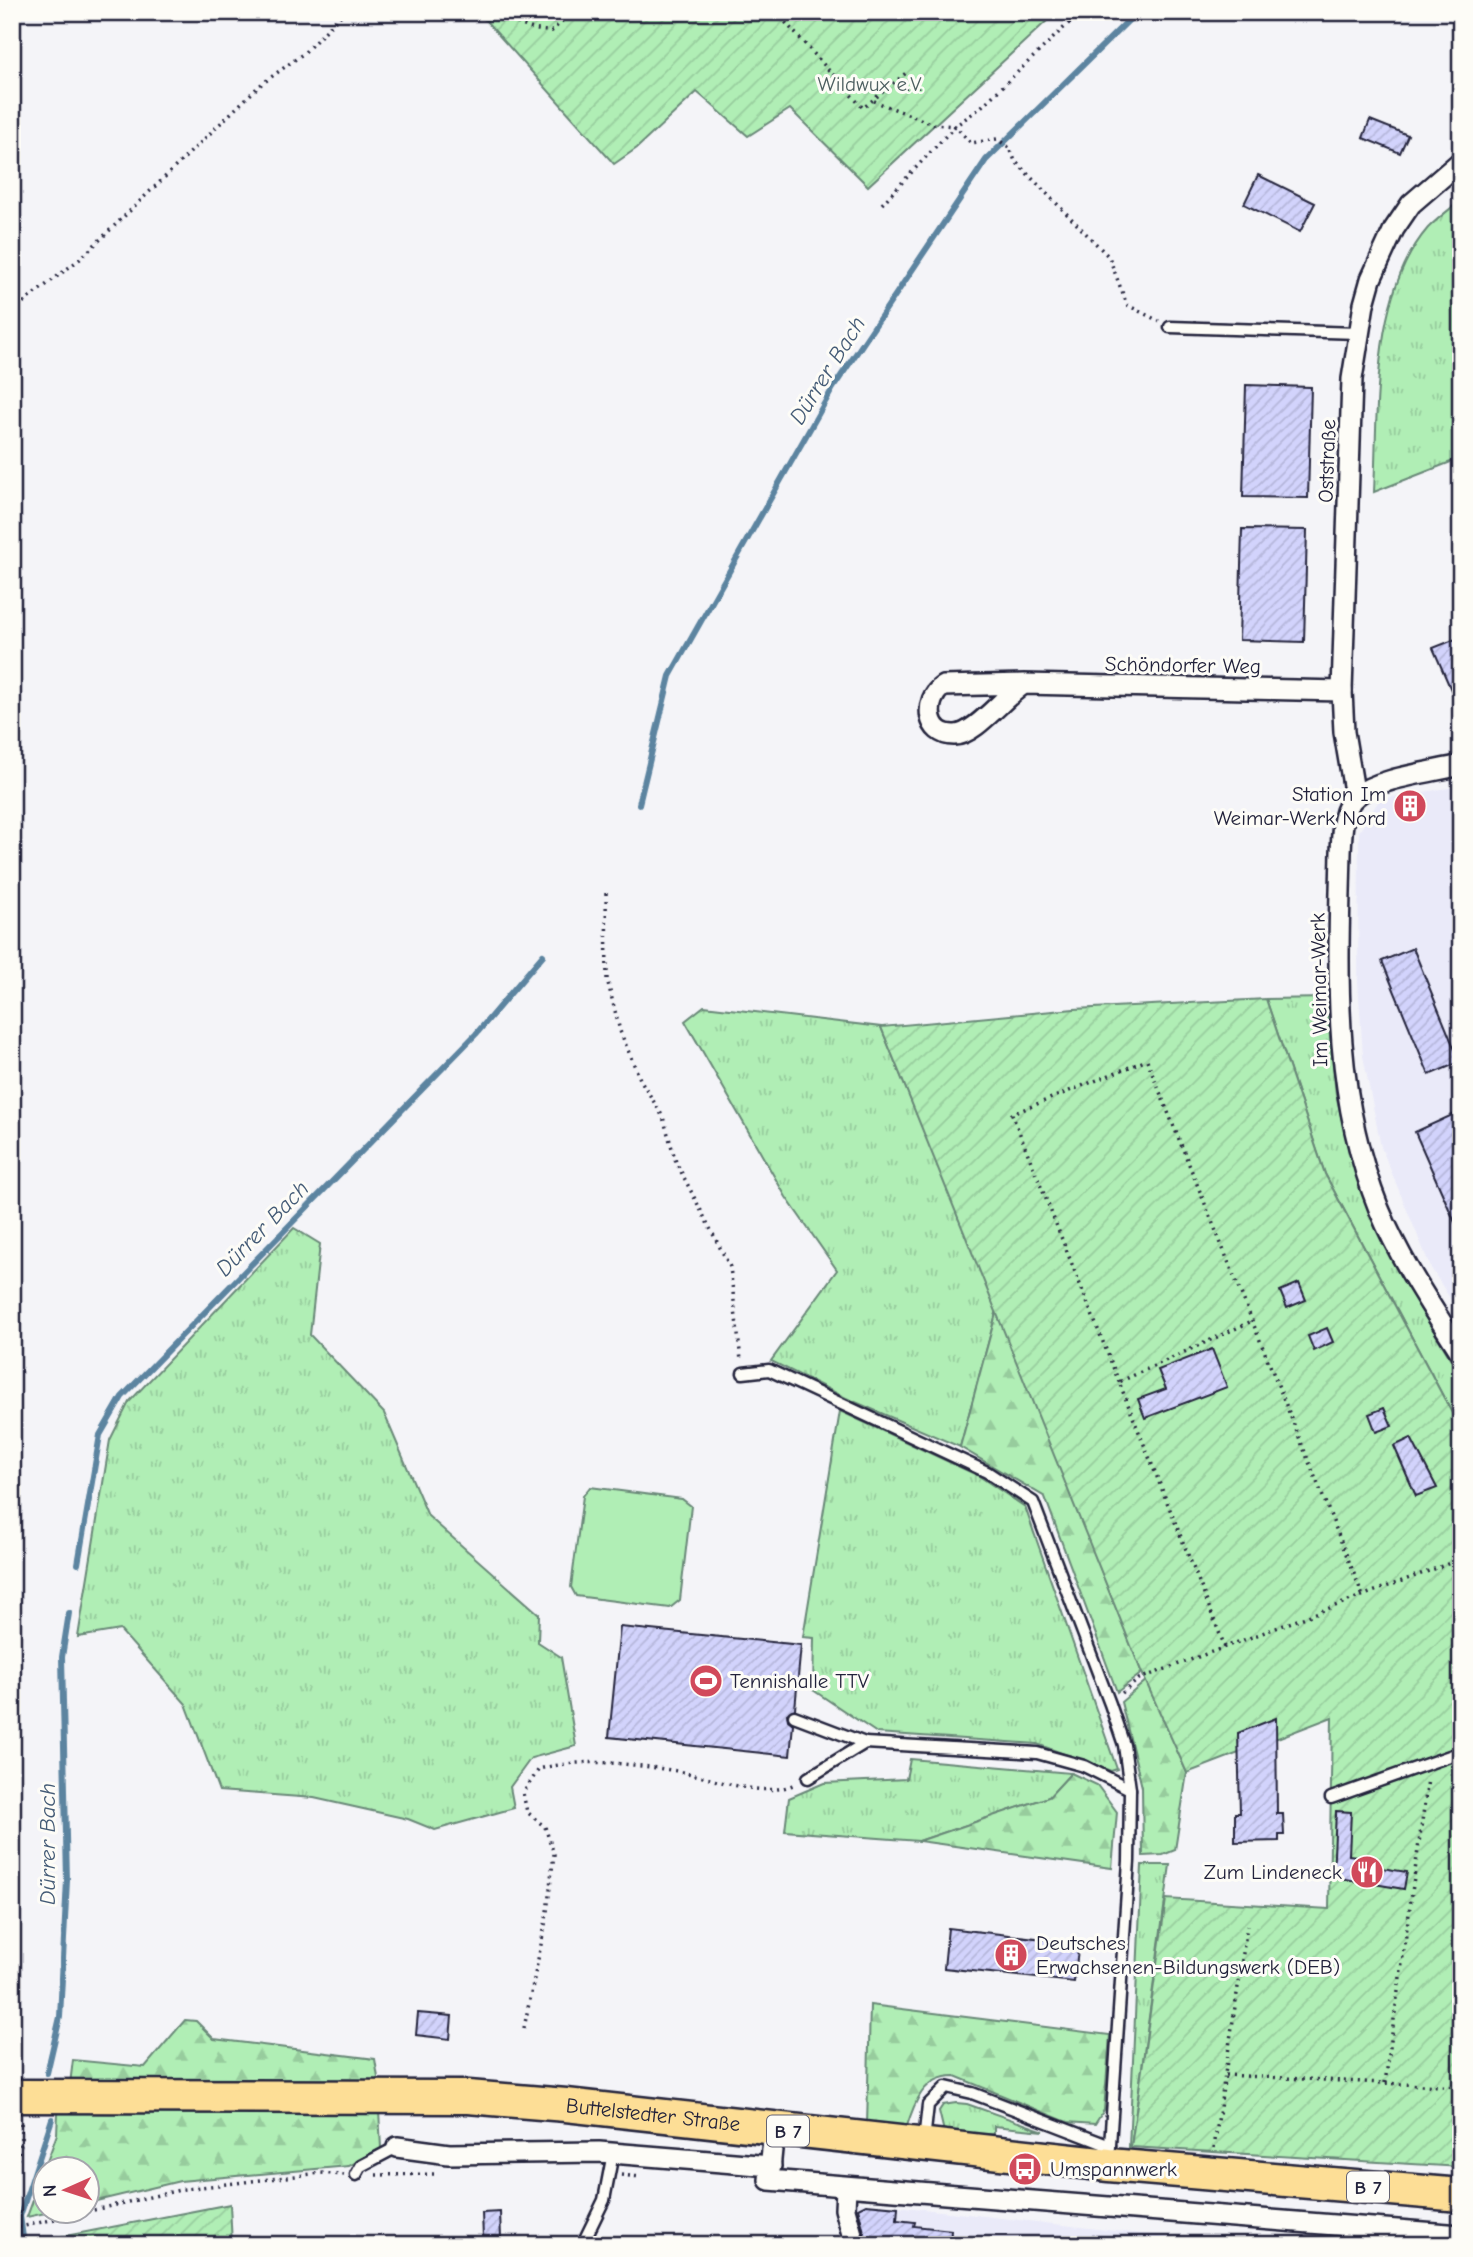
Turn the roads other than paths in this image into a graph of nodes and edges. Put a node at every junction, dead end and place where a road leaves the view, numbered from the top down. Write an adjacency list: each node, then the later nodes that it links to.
1 (1461, 161): 3 (street, Oststraße)
2 (1170, 327): 3 (lane)
3 (1358, 333): 5 (street, Oststraße)
4 (1024, 684): 5 (street, Schöndorfer Weg)
5 (1342, 691): 7 (street, Oststraße)
6 (1461, 765): 7 (street)
7 (1355, 796): 8 (street, Im Weimar-Werk)
8 (1461, 1353)
9 (743, 1373): 14 (lane)
10 (794, 1716): 11 (lane)
11 (865, 1742): 13 (lane); 14 (lane)
12 (1461, 1752): 15 (lane)
13 (808, 1778)
14 (1130, 1789): 21 (lane)
15 (1331, 1798)
16 (17, 2096): 17 (main road, Buttelstedter Straße / B 7)
17 (774, 2129): 18 (main road, Buttelstedter Straße / B 7); 22 (street)
18 (924, 2145): 21 (main road, Buttelstedter Straße / B 7); 21 (lane)
19 (397, 2147): 20 (street, Buttelstedter Straße); 23 (lane)
20 (612, 2153): 22 (street, Buttelstedter Straße); 27 (lane)
21 (1109, 2155): 25 (main road, Buttelstedter Straße / B 7)
22 (771, 2166): 24 (street)
23 (356, 2175)
24 (846, 2188): 26 (street); 28 (street)
25 (1461, 2194)
26 (1461, 2235)
27 (582, 2245)
28 (855, 2245)

